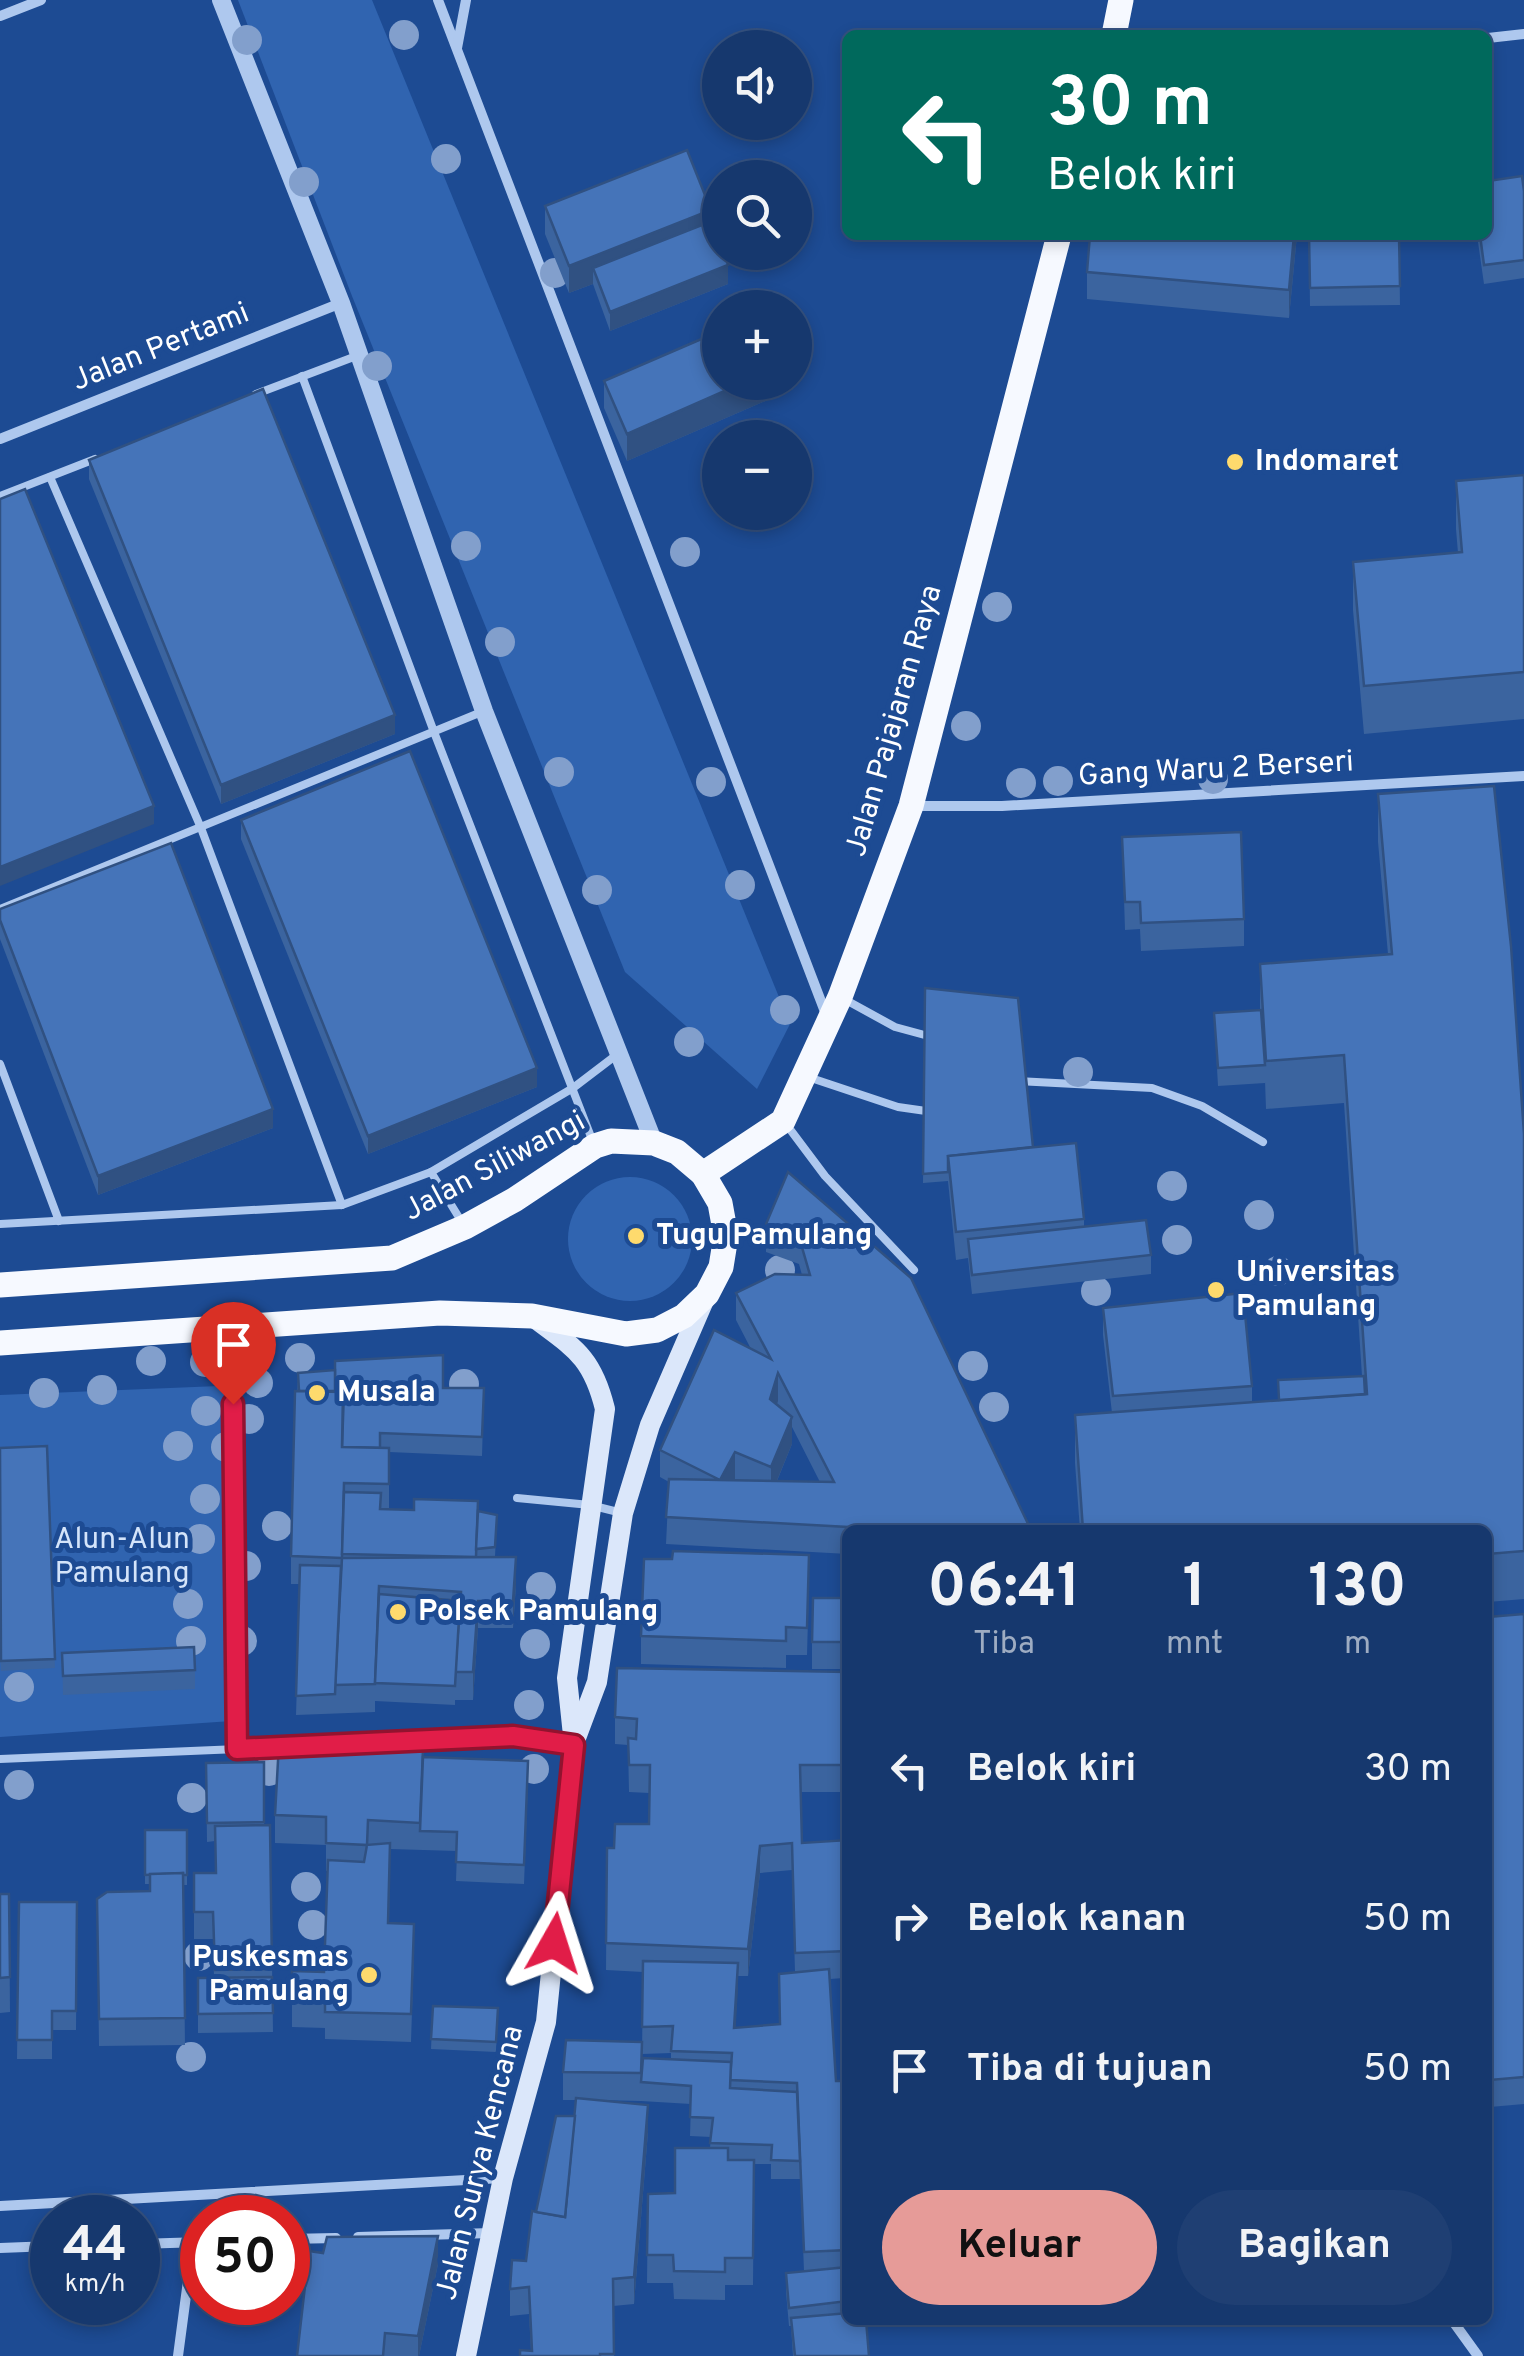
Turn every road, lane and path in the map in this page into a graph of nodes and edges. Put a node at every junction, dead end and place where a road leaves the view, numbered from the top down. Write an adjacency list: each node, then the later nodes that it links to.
1 (42, 0): 6 (street)
2 (221, 0): 12 (street)
3 (438, 0): 10 (street)
4 (466, 0): 10 (street)
5 (1121, 0): 7 (main road)
6 (0, 16)
7 (1115, 30)
8 (1524, 34): 9 (street)
9 (1492, 38)
10 (457, 48): 27 (street)
11 (1058, 240): 23 (main road, Jalan Pajajaran Raya)
12 (340, 303): 13 (street); 16 (street, Jalan Pertami)
13 (360, 355): 14 (lane); 20 (street)
14 (302, 376): 15 (lane); 21 (lane)
15 (248, 398)
16 (0, 439)
17 (104, 456): 18 (lane)
18 (50, 478): 19 (lane); 24 (lane)
19 (0, 496)
20 (484, 711): 21 (lane); 29 (street)
21 (434, 732): 24 (lane); 33 (lane)
22 (1524, 776): 23 (street, Gang Waru 2 Berseri)
23 (910, 806): 26 (main road, Jalan Pajajaran Raya)
24 (201, 828): 25 (lane); 41 (lane)
25 (0, 909)
26 (840, 997): 27 (main road, Jalan Pajajaran Raya); 28 (lane)
27 (829, 1022): 31 (main road, Jalan Pajajaran Raya)
28 (948, 1042)
29 (620, 1053): 33 (lane); 37 (street)
30 (0, 1064): 42 (lane)
31 (806, 1076): 34 (lane); 35 (main road, Jalan Pajajaran Raya)
32 (1016, 1081): 36 (lane)
33 (573, 1088): 38 (lane); 39 (lane)
34 (945, 1110)
35 (783, 1121): 40 (main road, Jalan Pajajaran Raya); 45 (lane)
36 (1263, 1142)
37 (654, 1144): 38 (main road, Jalan Siliwangi); 40 (main road, Jalan Siliwangi)
38 (595, 1146): 44 (main road, Jalan Siliwangi)
39 (431, 1172): 41 (lane); 44 (lane)
40 (703, 1174): 47 (main road)
41 (342, 1205): 42 (lane)
42 (60, 1221): 43 (lane)
43 (0, 1224)
44 (464, 1227): 46 (main road, Jalan Siliwangi)
45 (914, 1270)
46 (0, 1285)
47 (707, 1294): 48 (main road); 53 (main road, Jalan Surya Kencana)
48 (532, 1316): 49 (main road); 52 (main road, Jalan Surya Kencana)
49 (0, 1343)
50 (233, 1404): 57 (lane)
51 (518, 1498): 52 (lane)
52 (590, 1505): 53 (lane); 54 (main road, Jalan Surya Kencana)
53 (623, 1513): 54 (main road, Jalan Surya Kencana)
54 (574, 1745): 56 (lane); 59 (main road, Jalan Surya Kencana)
55 (296, 1746): 57 (lane)
56 (316, 1746)
57 (237, 1749): 58 (lane)
58 (0, 1759)
59 (504, 2178): 60 (street); 61 (main road, Jalan Surya Kencana)
60 (0, 2206)
61 (492, 2232): 62 (street); 68 (main road, Jalan Surya Kencana)
62 (310, 2239)
63 (30, 2247): 64 (street)
64 (0, 2248)
65 (183, 2325): 67 (street)
66 (1456, 2325): 69 (street)
67 (178, 2356)
68 (466, 2356)
69 (1478, 2356)

